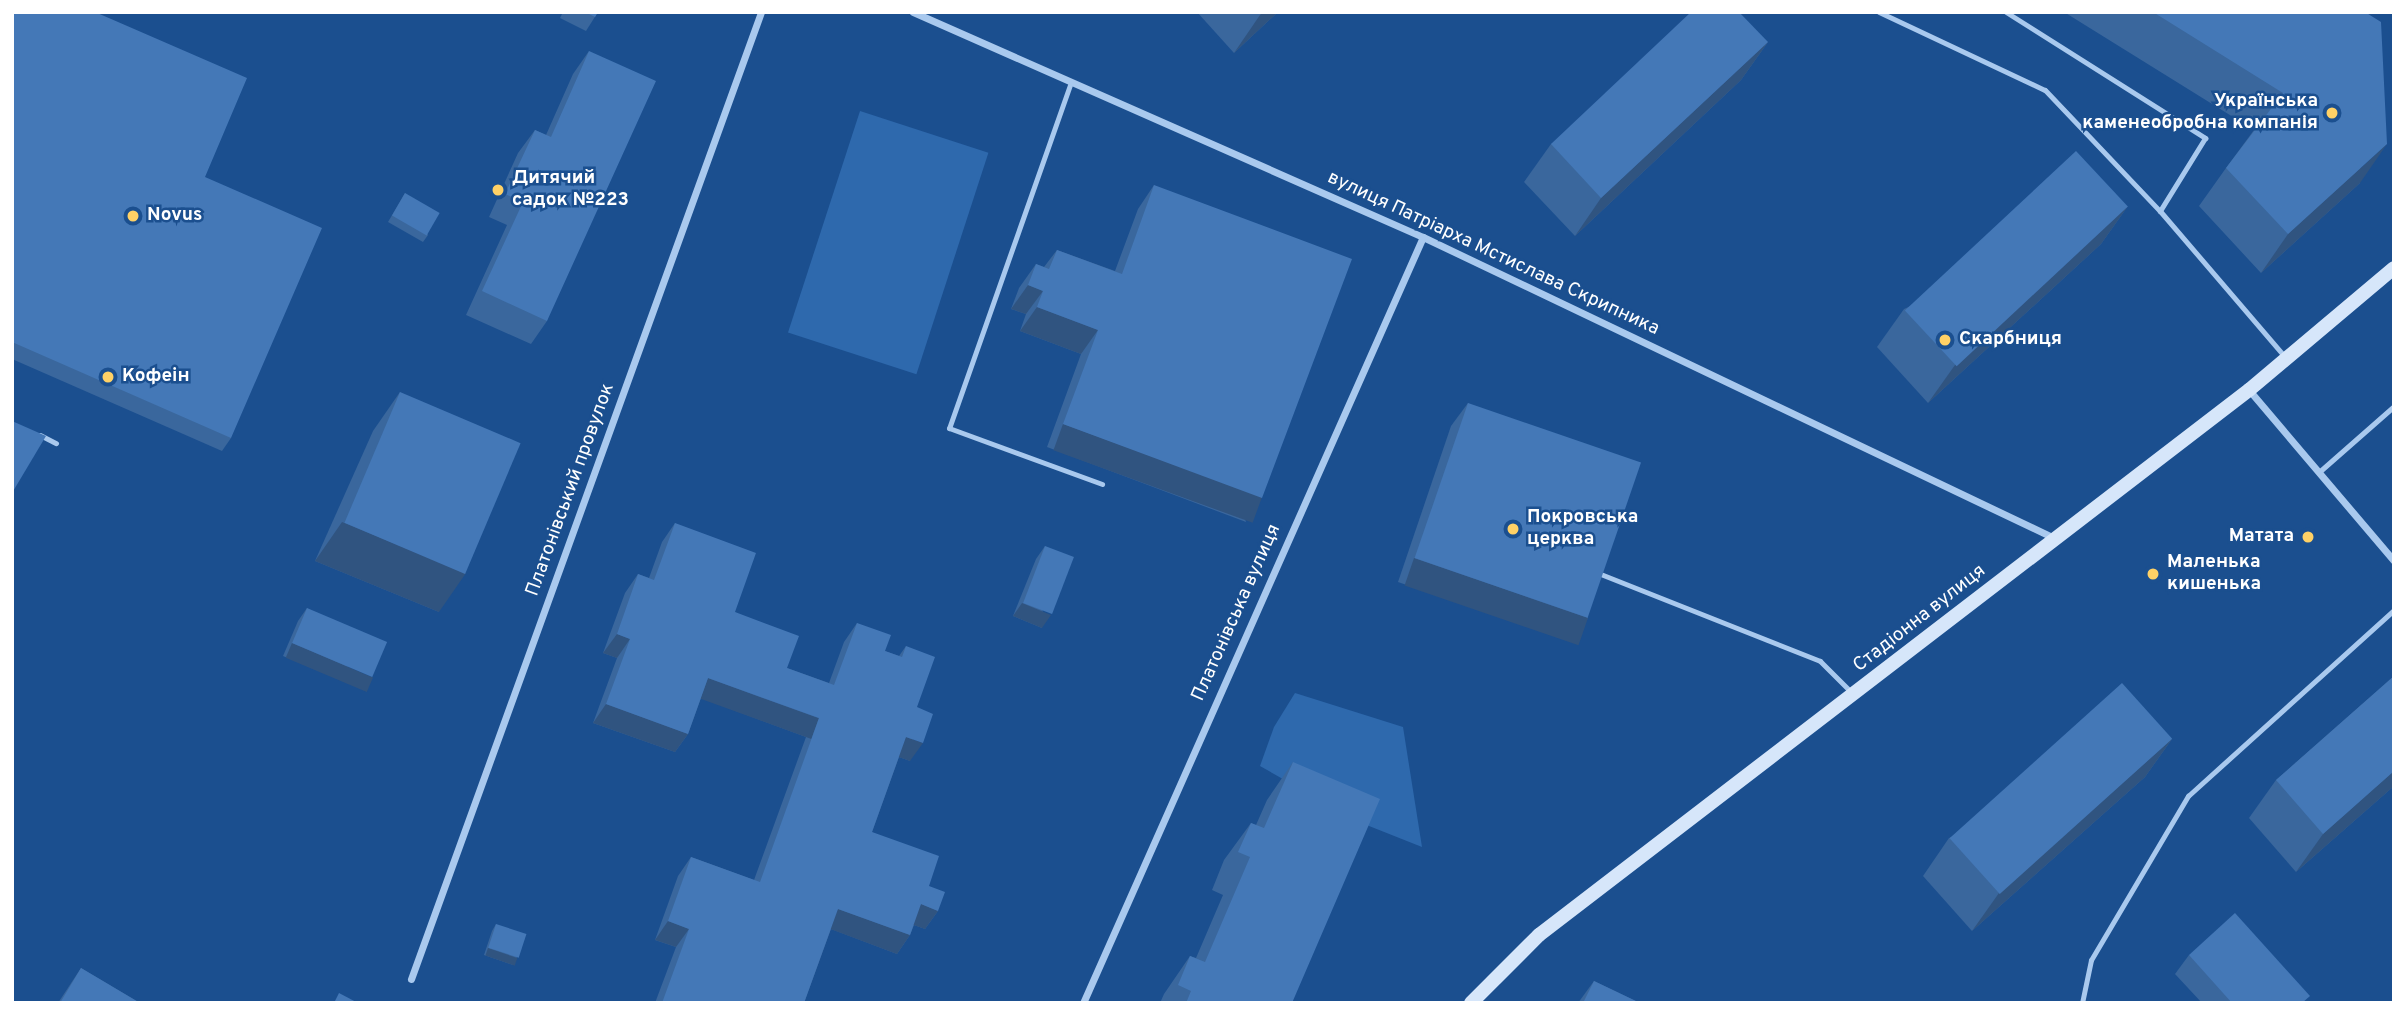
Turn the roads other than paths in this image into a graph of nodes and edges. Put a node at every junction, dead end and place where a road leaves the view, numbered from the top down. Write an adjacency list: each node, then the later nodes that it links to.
1 (761, 12): 21 (street, Платонівський провулок)
2 (913, 12): 5 (street, вулиця Патріарха Мстислава Скрипника)
3 (1879, 12): 6 (lane)
4 (2006, 12): 6 (lane)
5 (1071, 82): 7 (street, вулиця Патріарха Мстислава Скрипника); 15 (lane)
6 (2160, 211): 9 (lane)
7 (1423, 237): 16 (street, вулиця Патріарха Мстислава Скрипника); 22 (street, Платонівська вулиця)
8 (2394, 268): 9 (street, Стадіонна вулиця)
9 (2287, 360): 10 (street, Стадіонна вулиця)
10 (2249, 390): 14 (street); 16 (street, Стадіонна вулиця)
11 (2394, 406): 14 (lane)
12 (34, 432): 13 (lane)
13 (56, 443)
14 (2319, 472): 17 (street)
15 (1102, 484)
16 (2054, 538): 20 (street, Стадіонна вулиця)
17 (2394, 561)
18 (1595, 572): 20 (lane)
19 (2394, 610): 24 (lane)
20 (1854, 695): 23 (street, Стадіонна вулиця)
21 (411, 979)
22 (1083, 1003)
23 (1472, 1003)
24 (2082, 1003)

